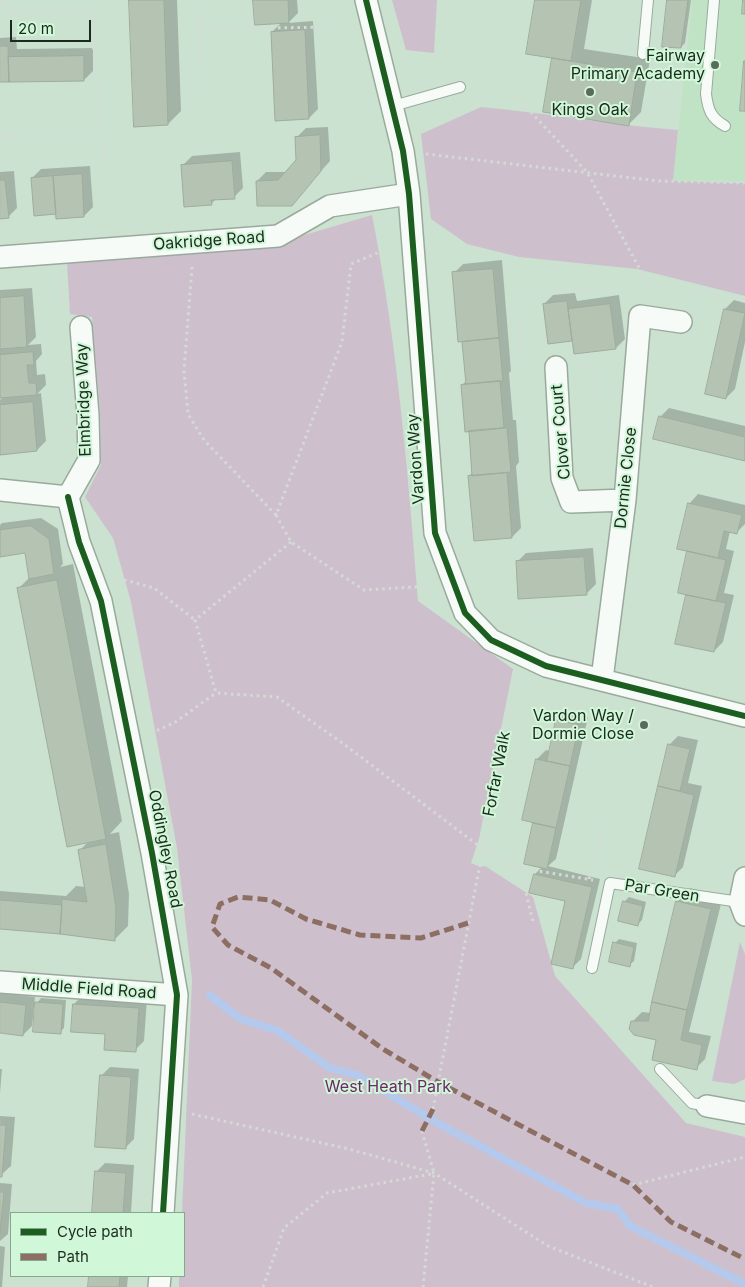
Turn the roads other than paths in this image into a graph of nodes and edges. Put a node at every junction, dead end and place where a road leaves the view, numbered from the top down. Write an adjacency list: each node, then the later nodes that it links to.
1 (366, 0): 6 (street, Vardon Way)
2 (648, 0): 4 (lane)
3 (714, 0): 7 (lane)
4 (643, 54)
5 (460, 87): 6 (lane)
6 (393, 106): 8 (street, Vardon Way)
7 (725, 126)
8 (410, 194): 9 (street, Oakridge Road); 16 (street, Vardon Way)
9 (0, 257)
10 (681, 322): 15 (street, Dormie Close)
11 (81, 327): 14 (street, Elmbridge Way)
12 (556, 367): 15 (street, Clover Court)
13 (0, 490): 14 (street)
14 (68, 497): 22 (street, Oddingley Road)
15 (624, 500): 16 (street, Dormie Close)
16 (602, 680): 17 (street, Vardon Way)
17 (745, 716)
18 (745, 878): 19 (street, Par Green)
19 (742, 909): 20 (lane, Par Green)
20 (592, 968)
21 (0, 982): 22 (street, Middle Field Road)
22 (177, 995): 26 (street, Oddingley Road)
23 (660, 1069): 24 (lane)
24 (707, 1106): 25 (street)
25 (745, 1113)
26 (163, 1212)

